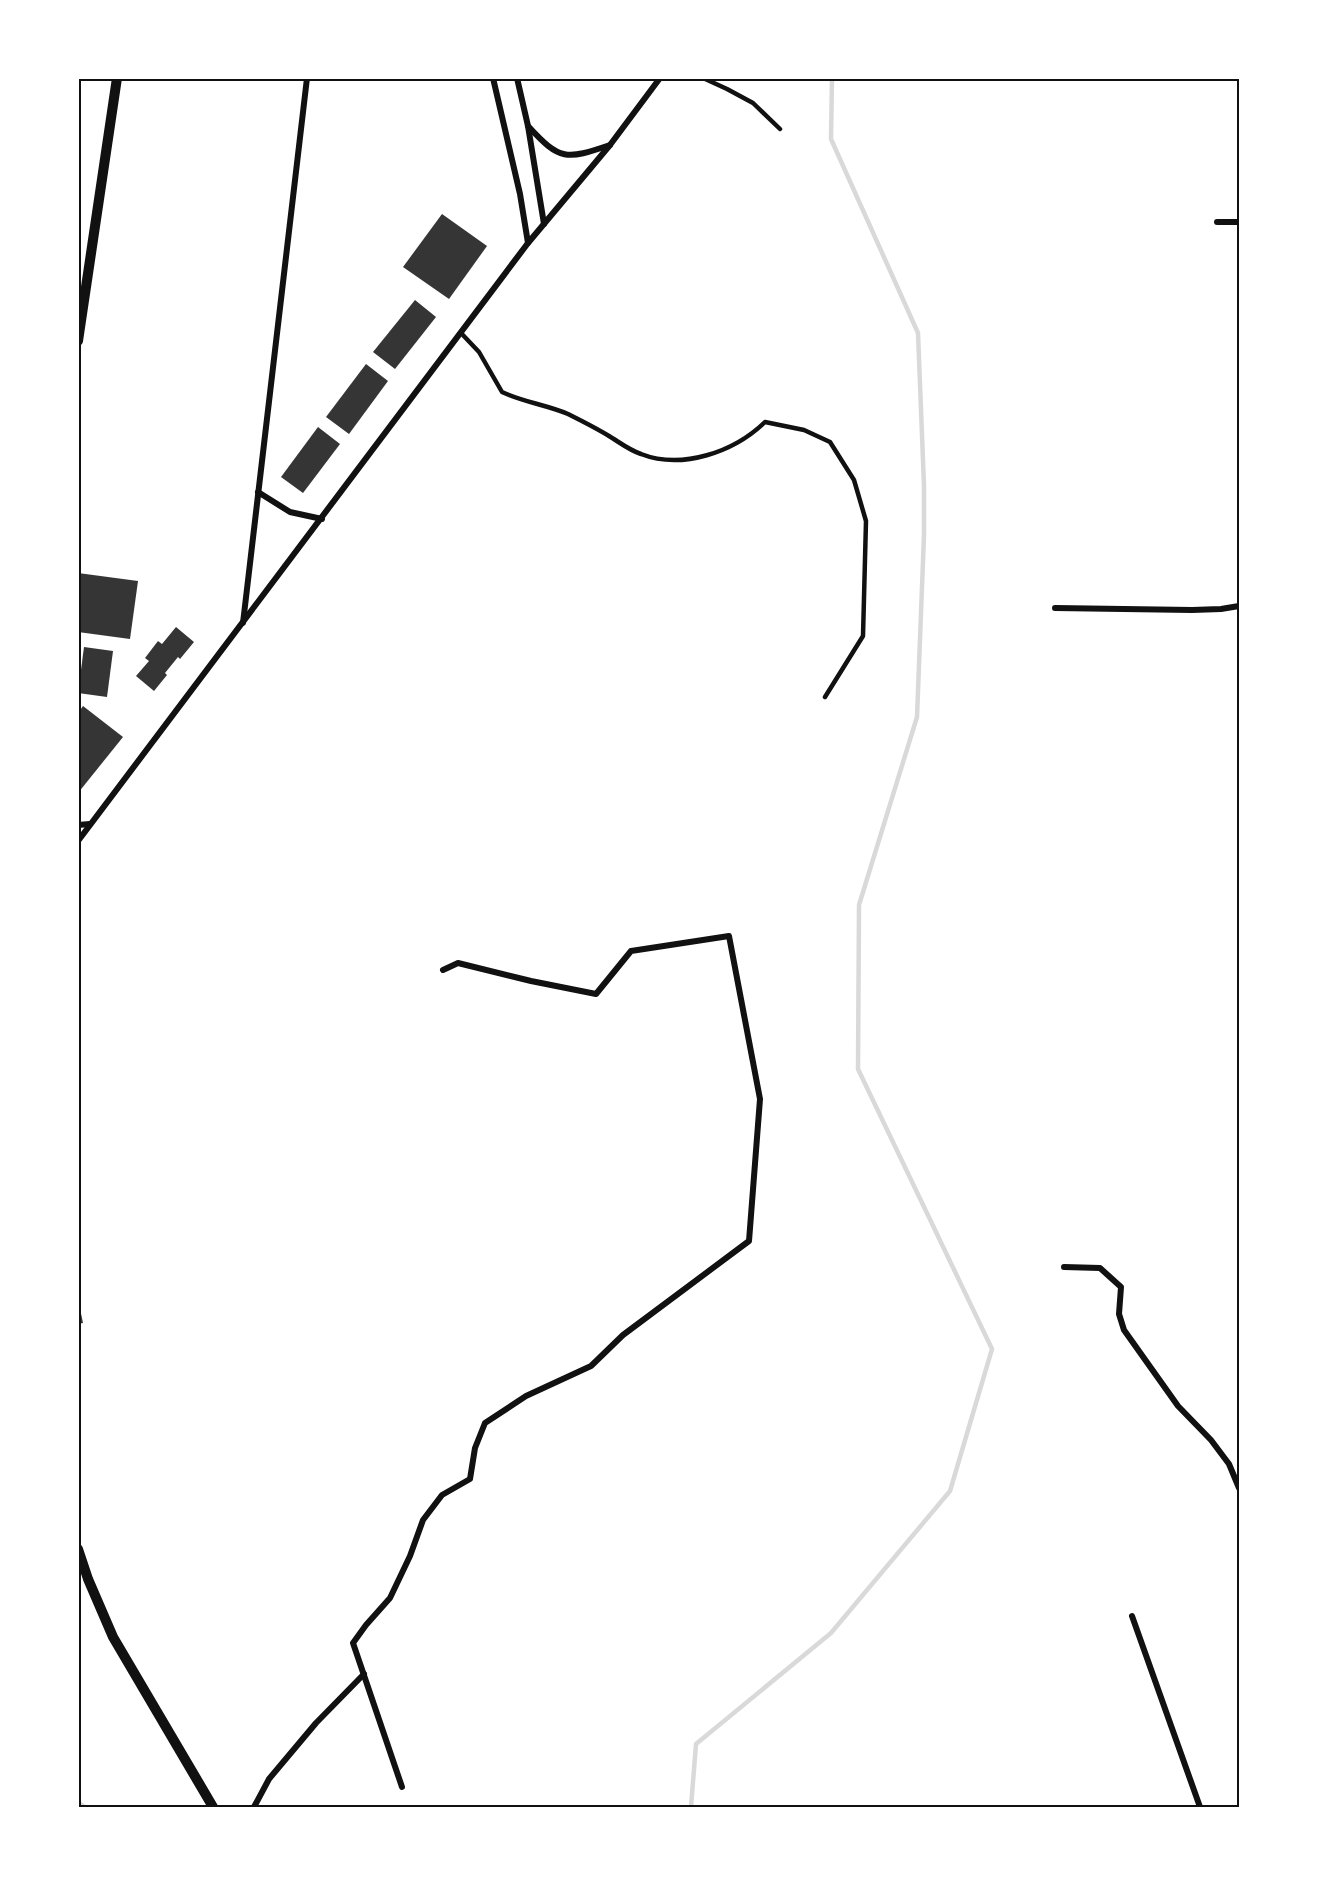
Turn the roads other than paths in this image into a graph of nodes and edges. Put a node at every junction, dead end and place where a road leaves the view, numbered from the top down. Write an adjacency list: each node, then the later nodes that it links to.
1 (117, 78): 15 (street)
2 (307, 78): 16 (street)
3 (493, 78): 13 (street)
4 (517, 78): 7 (street)
5 (660, 78): 9 (street)
6 (703, 78): 8 (lane)
7 (528, 126): 9 (street); 12 (street)
8 (780, 129)
9 (610, 144): 12 (street)
10 (1217, 222): 11 (street)
11 (1239, 222)
12 (544, 224): 13 (street)
13 (528, 243): 14 (street)
14 (461, 333): 17 (street); 21 (lane)
15 (78, 341)
16 (258, 492): 17 (street); 20 (street)
17 (322, 519): 20 (street)
18 (1239, 606): 19 (street)
19 (1055, 608)
20 (243, 624): 22 (street)
21 (825, 697)
22 (90, 824): 23 (street); 24 (street)
23 (78, 825)
24 (78, 841)
25 (443, 970): 30 (street)
26 (1064, 1267): 27 (street)
27 (1239, 1488)
28 (78, 1549): 32 (street)
29 (1132, 1616): 34 (street)
30 (364, 1674): 31 (street); 33 (street)
31 (402, 1787)
32 (213, 1807)
33 (254, 1807)
34 (1200, 1807)

